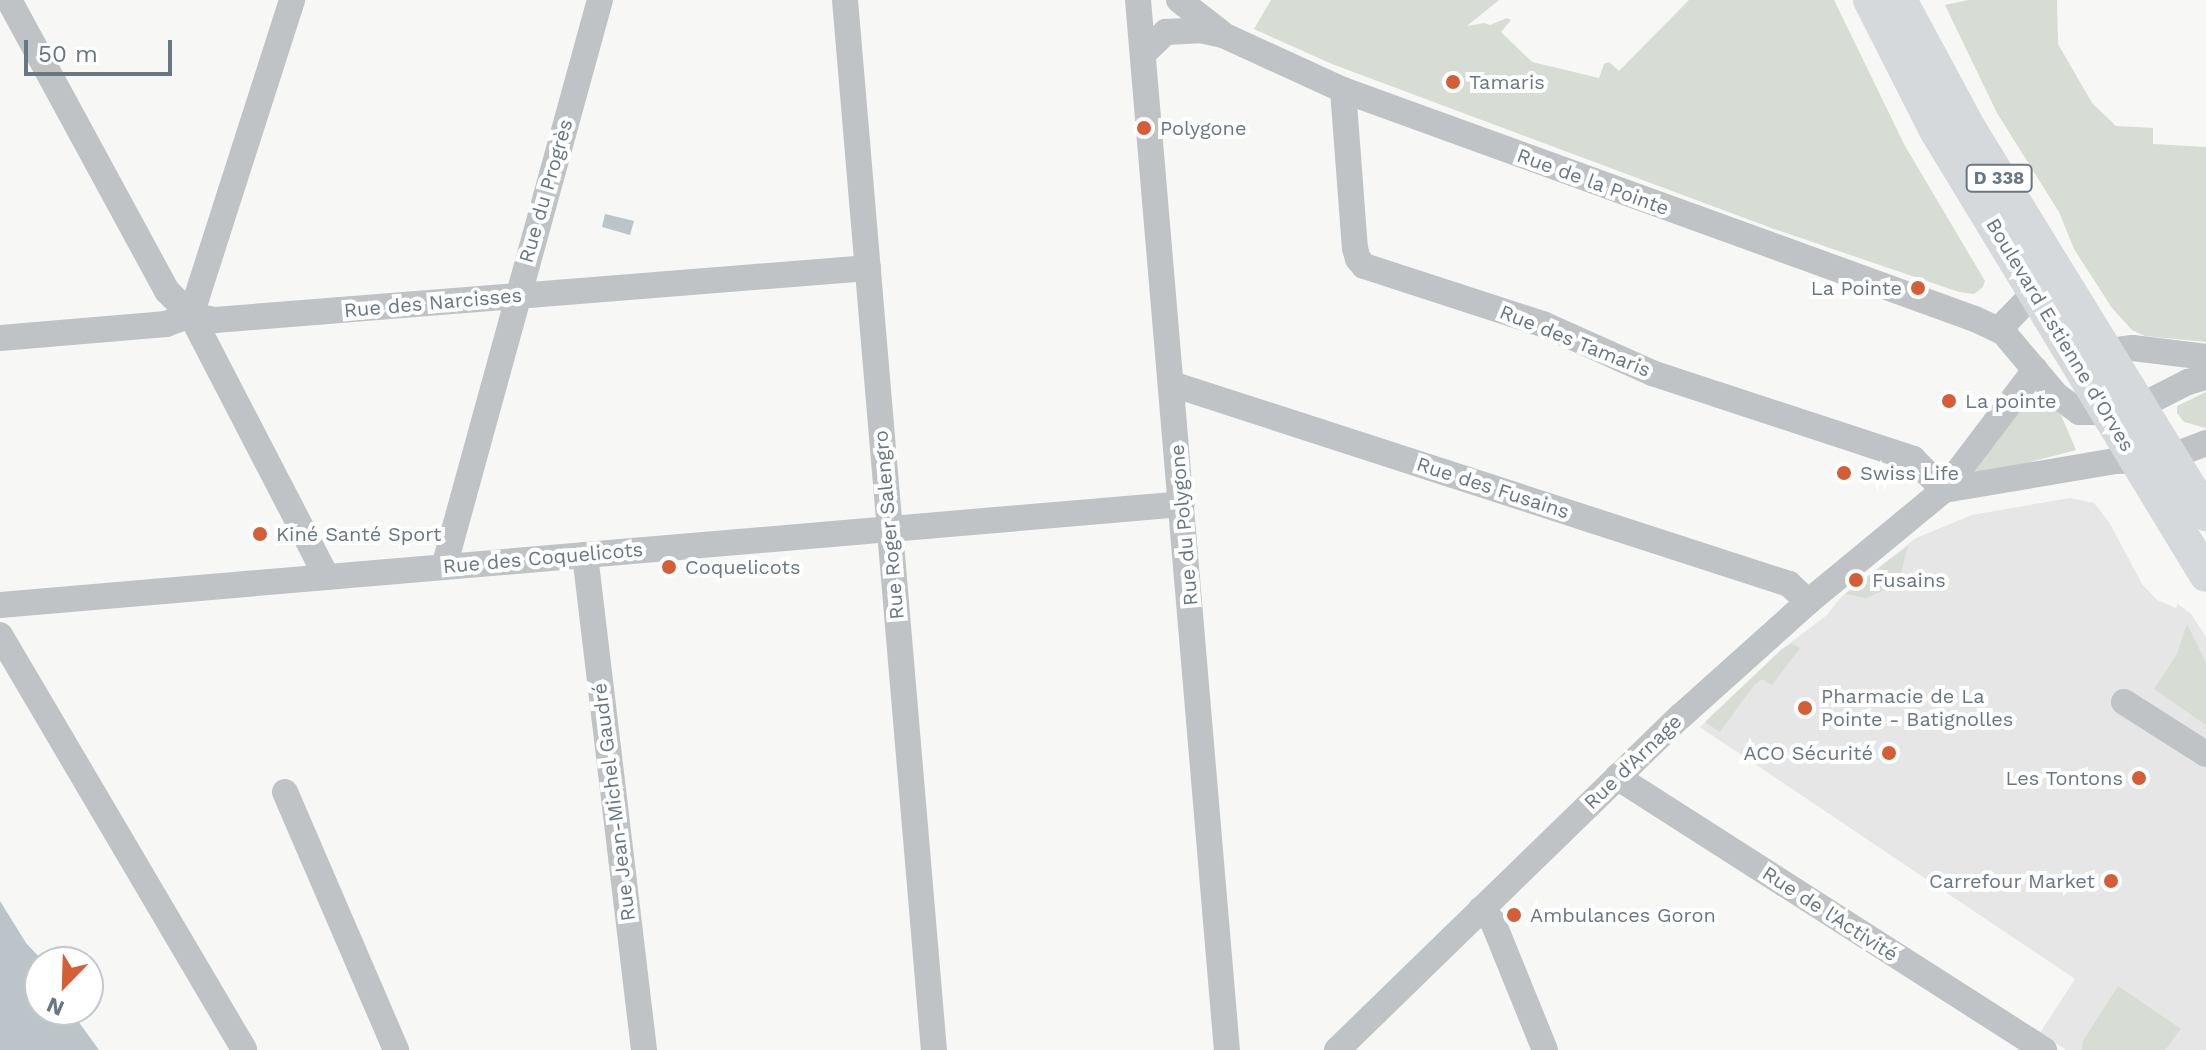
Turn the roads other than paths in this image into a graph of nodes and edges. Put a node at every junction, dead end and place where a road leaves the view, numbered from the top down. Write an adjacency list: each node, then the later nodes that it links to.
1 (9, 0): 15 (street)
2 (292, 0): 15 (street)
3 (600, 0): 14 (street, Rue du Progrès)
4 (845, 0): 12 (street, Rue Roger Salengro)
5 (1138, 0): 10 (street, Rue du Polygone)
6 (1179, 0): 9 (street)
7 (1870, 0): 13 (main road, Boulevard Estienne d'Orves / D 338)
8 (1900, 0): 18 (main road, Boulevard Estienne d'Orves / D 338)
9 (1223, 35): 10 (street, Rue de la Pointe); 11 (street, Rue de la Pointe)
10 (1145, 52): 22 (street, Rue du Polygone)
11 (1343, 90): 16 (street, Rue de la Pointe); 28 (street, Rue des Tamaris)
12 (868, 268): 14 (street, Rue des Narcisses); 31 (street, Rue Roger Salengro)
13 (2035, 292): 16 (street); 23 (main road, Boulevard Estienne d'Orves / D 338)
14 (516, 296): 15 (street, Rue des Narcisses); 33 (street, Rue du Progrès)
15 (191, 315): 17 (street, Rue des Narcisses); 35 (street)
16 (2003, 332): 20 (street, Rue de la Pointe)
17 (0, 338)
18 (2108, 351): 19 (street); 23 (main road, Boulevard Estienne d'Orves / D 338)
19 (2206, 357)
20 (2035, 370): 23 (street); 28 (street, Rue d'Arnage)
21 (2206, 377): 23 (street)
22 (1172, 384): 29 (street, Rue du Polygone); 36 (street, Rue des Fusains)
23 (2123, 414): 25 (main road, Boulevard Estienne d'Orves / D 338); 26 (main road, Boulevard Estienne d'Orves / D 338)
24 (2206, 443): 25 (street)
25 (2170, 458): 26 (street); 30 (main road, Boulevard Estienne d'Orves / D 338)
26 (2134, 460): 28 (street); 34 (main road, Boulevard Estienne d'Orves / D 338)
27 (2206, 473): 30 (street)
28 (1944, 490): 36 (street, Rue d'Arnage)
29 (1182, 504): 31 (street, Rue des Coquelicots); 48 (street, Rue du Polygone)
30 (2206, 513)
31 (890, 529): 32 (street, Rue des Coquelicots); 47 (street, Rue Roger Salengro)
32 (585, 555): 33 (street, Rue des Coquelicots); 46 (street, Rue Jean-Michel Gaudré)
33 (444, 567): 35 (street, Rue des Coquelicots)
34 (2206, 575)
35 (327, 577): 37 (street, Rue des Coquelicots)
36 (1808, 602): 41 (street, Rue d'Arnage)
37 (0, 605)
38 (0, 635): 44 (street)
39 (2124, 702): 40 (street)
40 (2206, 754)
41 (1617, 777): 43 (street, Rue d'Arnage); 51 (street, Rue de l'Activité)
42 (285, 792): 45 (street)
43 (1481, 909): 49 (street, Rue d'Arnage); 50 (street)
44 (244, 1050)
45 (396, 1050)
46 (644, 1050)
47 (934, 1050)
48 (1227, 1050)
49 (1337, 1050)
50 (1545, 1050)
51 (2044, 1050)

